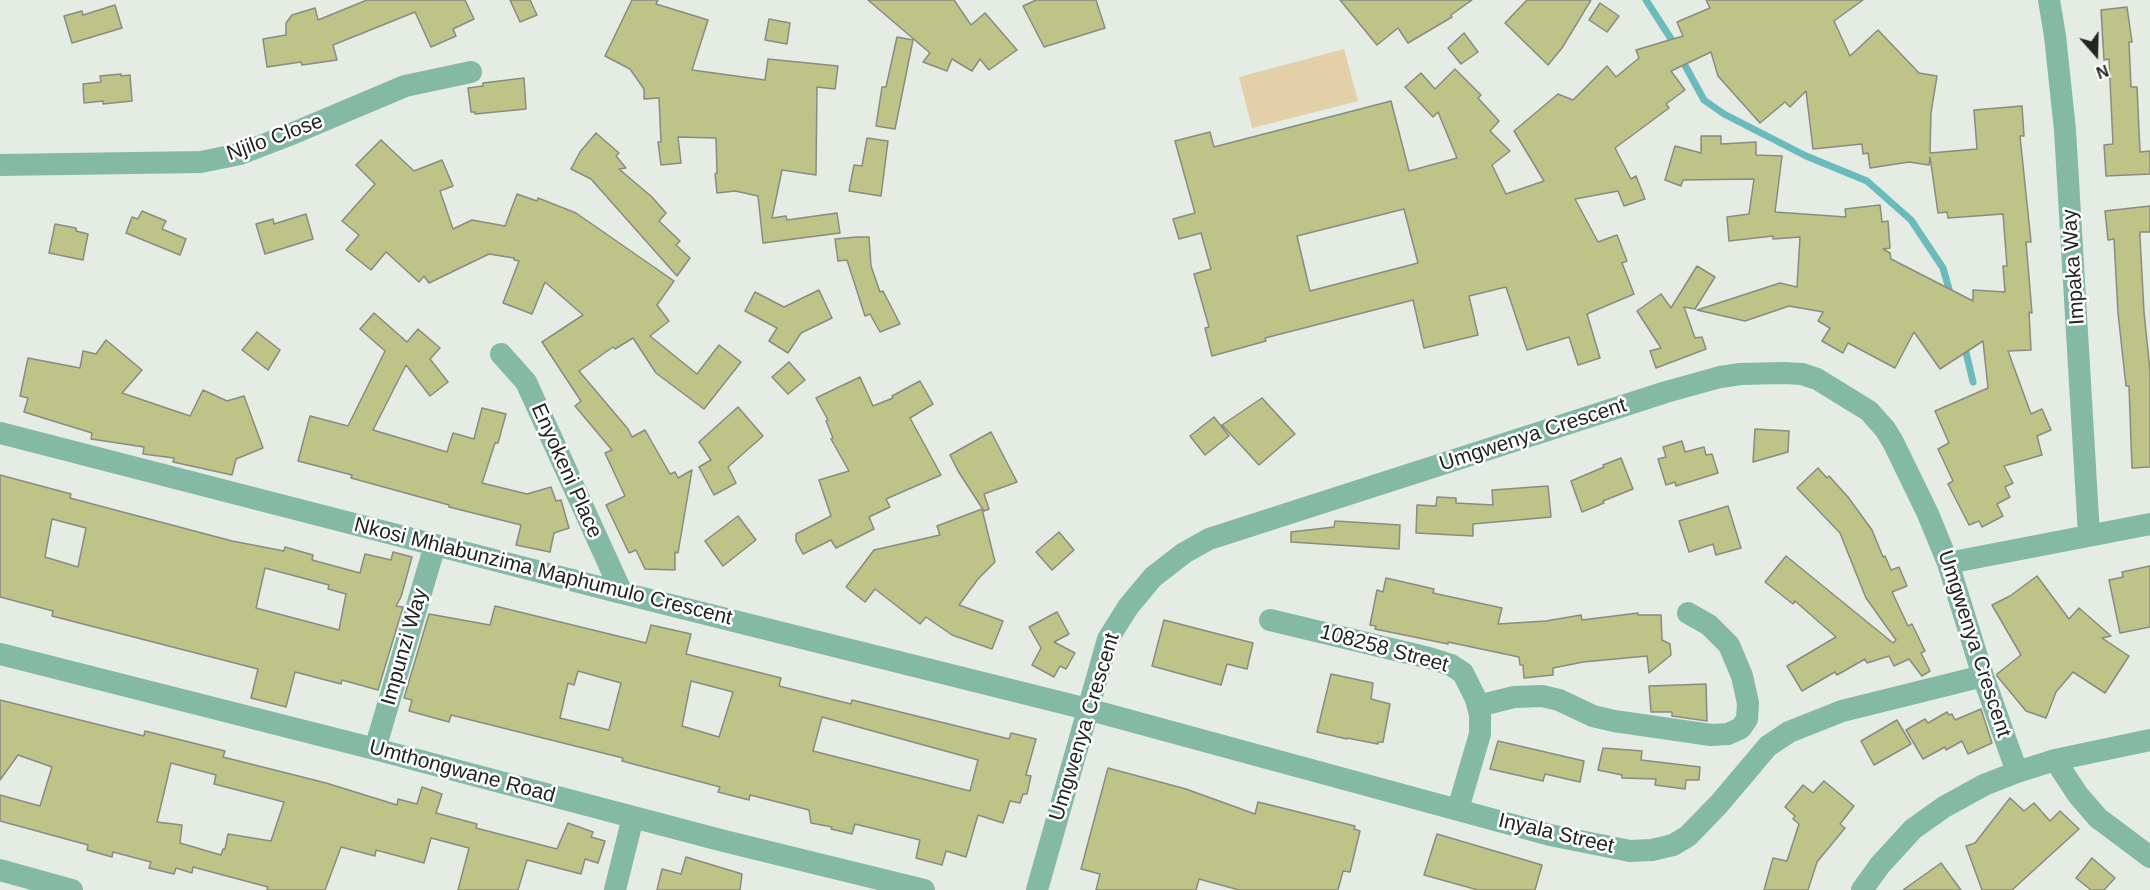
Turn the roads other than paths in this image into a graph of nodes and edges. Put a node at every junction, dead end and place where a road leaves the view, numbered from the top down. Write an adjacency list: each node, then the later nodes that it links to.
1 (2049, 0): 7 (street, Impaka Way)
2 (471, 72): 3 (street, Njilo Close)
3 (0, 165)
4 (501, 354): 10 (street, Enyokeni Place)
5 (0, 433): 8 (street, Nkosi Mhlabunzima Maphumulo Crescent)
6 (2150, 524): 7 (street)
7 (2089, 535): 9 (street)
8 (435, 545): 10 (street, Nkosi Mhlabunzima Maphumulo Crescent); 18 (street, Impunzi Way)
9 (1948, 563): 14 (street, Umgwenya Crescent); 16 (street, Umgwenya Crescent)
10 (622, 593): 16 (street, Nkosi Mhlabunzima Maphumulo Crescent)
11 (1688, 613): 15 (street)
12 (1270, 620): 15 (street, 108258 Street)
13 (0, 654): 18 (street, Umthongwane Road)
14 (1983, 676): 20 (street, Umgwenya Crescent); 21 (street, Inyala Street)
15 (1478, 706): 21 (street, 108258 Street)
16 (1087, 709): 21 (street, Inyala Street); 28 (street, Umgwenya Crescent)
17 (2150, 740): 19 (street)
18 (375, 749): 22 (street, Umthongwane Road)
19 (2055, 760): 20 (street); 23 (street)
20 (2017, 772): 29 (street)
21 (1458, 809)
22 (633, 817): 26 (street); 27 (street, Umthongwane Road)
23 (2150, 857)
24 (0, 870): 25 (street)
25 (72, 890)
26 (615, 890)
27 (924, 890)
28 (1037, 890)
29 (1862, 890)

